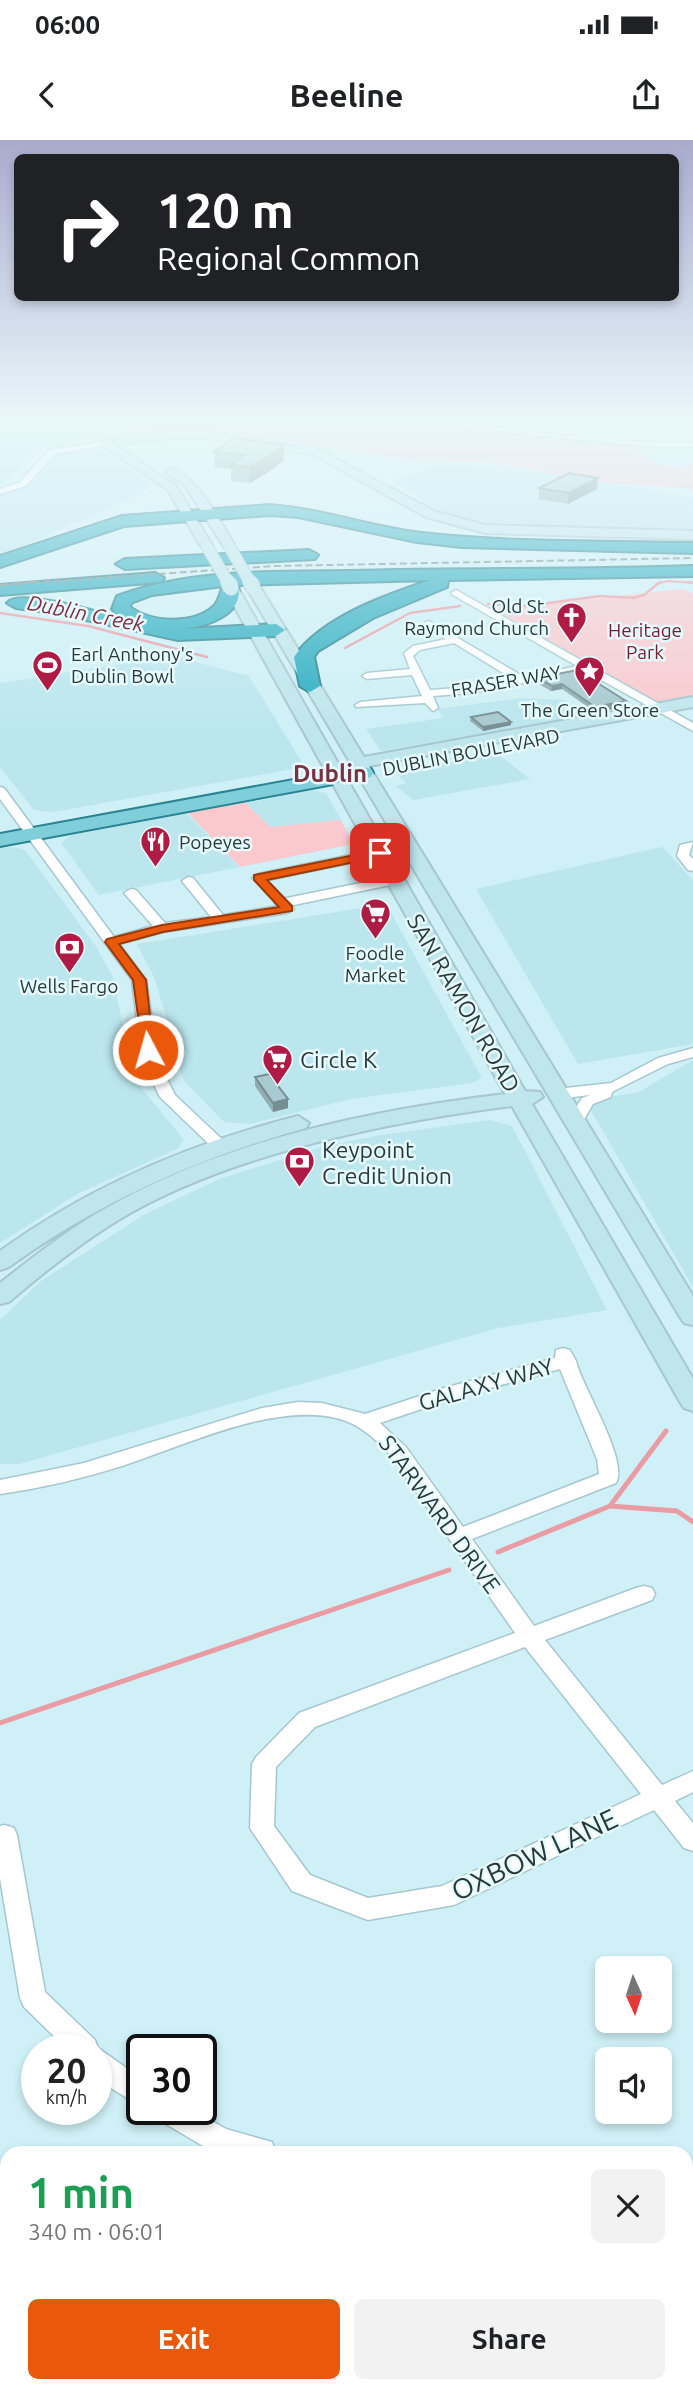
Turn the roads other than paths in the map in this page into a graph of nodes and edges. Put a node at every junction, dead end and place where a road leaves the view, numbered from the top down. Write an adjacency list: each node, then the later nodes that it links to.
1 (119, 522): 13 (highway)
2 (193, 522): 18 (main road, SAN RAMON ROAD, bridge)
3 (213, 522): 23 (main road, SAN RAMON ROAD, bridge)
4 (314, 522): 11 (highway)
5 (346, 522): 8 (highway)
6 (459, 522): 7 (main road)
7 (693, 535)
8 (693, 548): 9 (highway)
9 (404, 553)
10 (332, 554): 16 (highway)
11 (113, 558)
12 (50, 563): 13 (highway)
13 (0, 564)
14 (693, 564): 19 (highway)
15 (693, 571): 17 (highway)
16 (0, 575)
17 (523, 575): 18 (highway); 30 (highway)
18 (231, 589): 24 (main road, SAN RAMON ROAD)
19 (0, 590)
20 (456, 593): 26 (street)
21 (0, 602): 24 (highway)
22 (429, 624): 25 (street)
23 (276, 630): 24 (highway); 30 (main road, SAN RAMON ROAD)
24 (255, 632): 38 (main road, SAN RAMON ROAD)
25 (455, 640): 27 (street); 29 (street)
26 (587, 667): 29 (street, FRASER WAY); 35 (street)
27 (415, 672): 28 (street); 31 (street)
28 (367, 676)
29 (522, 680): 31 (street, FRASER WAY)
30 (310, 686): 37 (main road, SAN RAMON ROAD)
31 (429, 700): 33 (street, FRASER WAY)
32 (693, 702): 35 (main road, DUBLIN BOULEVARD)
33 (360, 705)
34 (693, 710): 35 (main road, DUBLIN BOULEVARD)
35 (664, 711): 36 (street); 37 (main road, DUBLIN BOULEVARD)
36 (693, 728)
37 (361, 768): 38 (main road, DUBLIN BOULEVARD); 56 (main road, SAN RAMON ROAD)
38 (334, 773): 41 (main road, DUBLIN BOULEVARD); 44 (main road, SAN RAMON ROAD)
39 (0, 791): 41 (street)
40 (0, 828): 41 (main road, DUBLIN BOULEVARD)
41 (29, 829): 42 (main road, DUBLIN BOULEVARD); 52 (street)
42 (0, 840)
43 (693, 846): 45 (street)
44 (380, 853): 46 (main road, SAN RAMON ROAD); 49 (street)
45 (693, 867)
46 (395, 880): 49 (street); 57 (main road, SAN RAMON ROAD)
47 (188, 881): 50 (street)
48 (131, 893): 51 (street)
49 (282, 903): 50 (street)
50 (220, 919): 51 (street)
51 (162, 928): 52 (street)
52 (111, 942): 61 (street)
53 (693, 1052): 54 (street)
54 (630, 1076): 55 (street); 56 (street)
55 (614, 1087): 56 (street); 59 (street)
56 (554, 1089): 57 (main road); 59 (main road, SAN RAMON ROAD)
57 (517, 1094): 58 (main road); 60 (main road, SAN RAMON ROAD); 61 (main road)
58 (379, 1119): 60 (main road); 64 (main road)
59 (574, 1123): 66 (main road, SAN RAMON ROAD)
60 (536, 1128): 67 (main road, SAN RAMON ROAD)
61 (220, 1146): 62 (main road)
62 (72, 1214): 63 (main road); 64 (main road)
63 (0, 1262)
64 (39, 1266): 65 (main road)
65 (0, 1296)
66 (693, 1317)
67 (693, 1402)
68 (365, 1421): 69 (street, STARWARD DRIVE); 70 (street, STARWARD DRIVE); 70 (street, GALAXY WAY)
69 (0, 1487)
70 (457, 1537): 72 (street, STARWARD DRIVE)
71 (644, 1594): 72 (street, OXBOW LANE)
72 (531, 1639): 74 (street, STARWARD DRIVE); 74 (street, OXBOW LANE)
73 (693, 1781): 74 (street, OXBOW LANE)
74 (656, 1797): 76 (street, STARWARD DRIVE)
75 (0, 1837): 77 (street)
76 (693, 1841)
77 (70, 2034)
78 (193, 2125): 79 (street)
79 (237, 2146)

